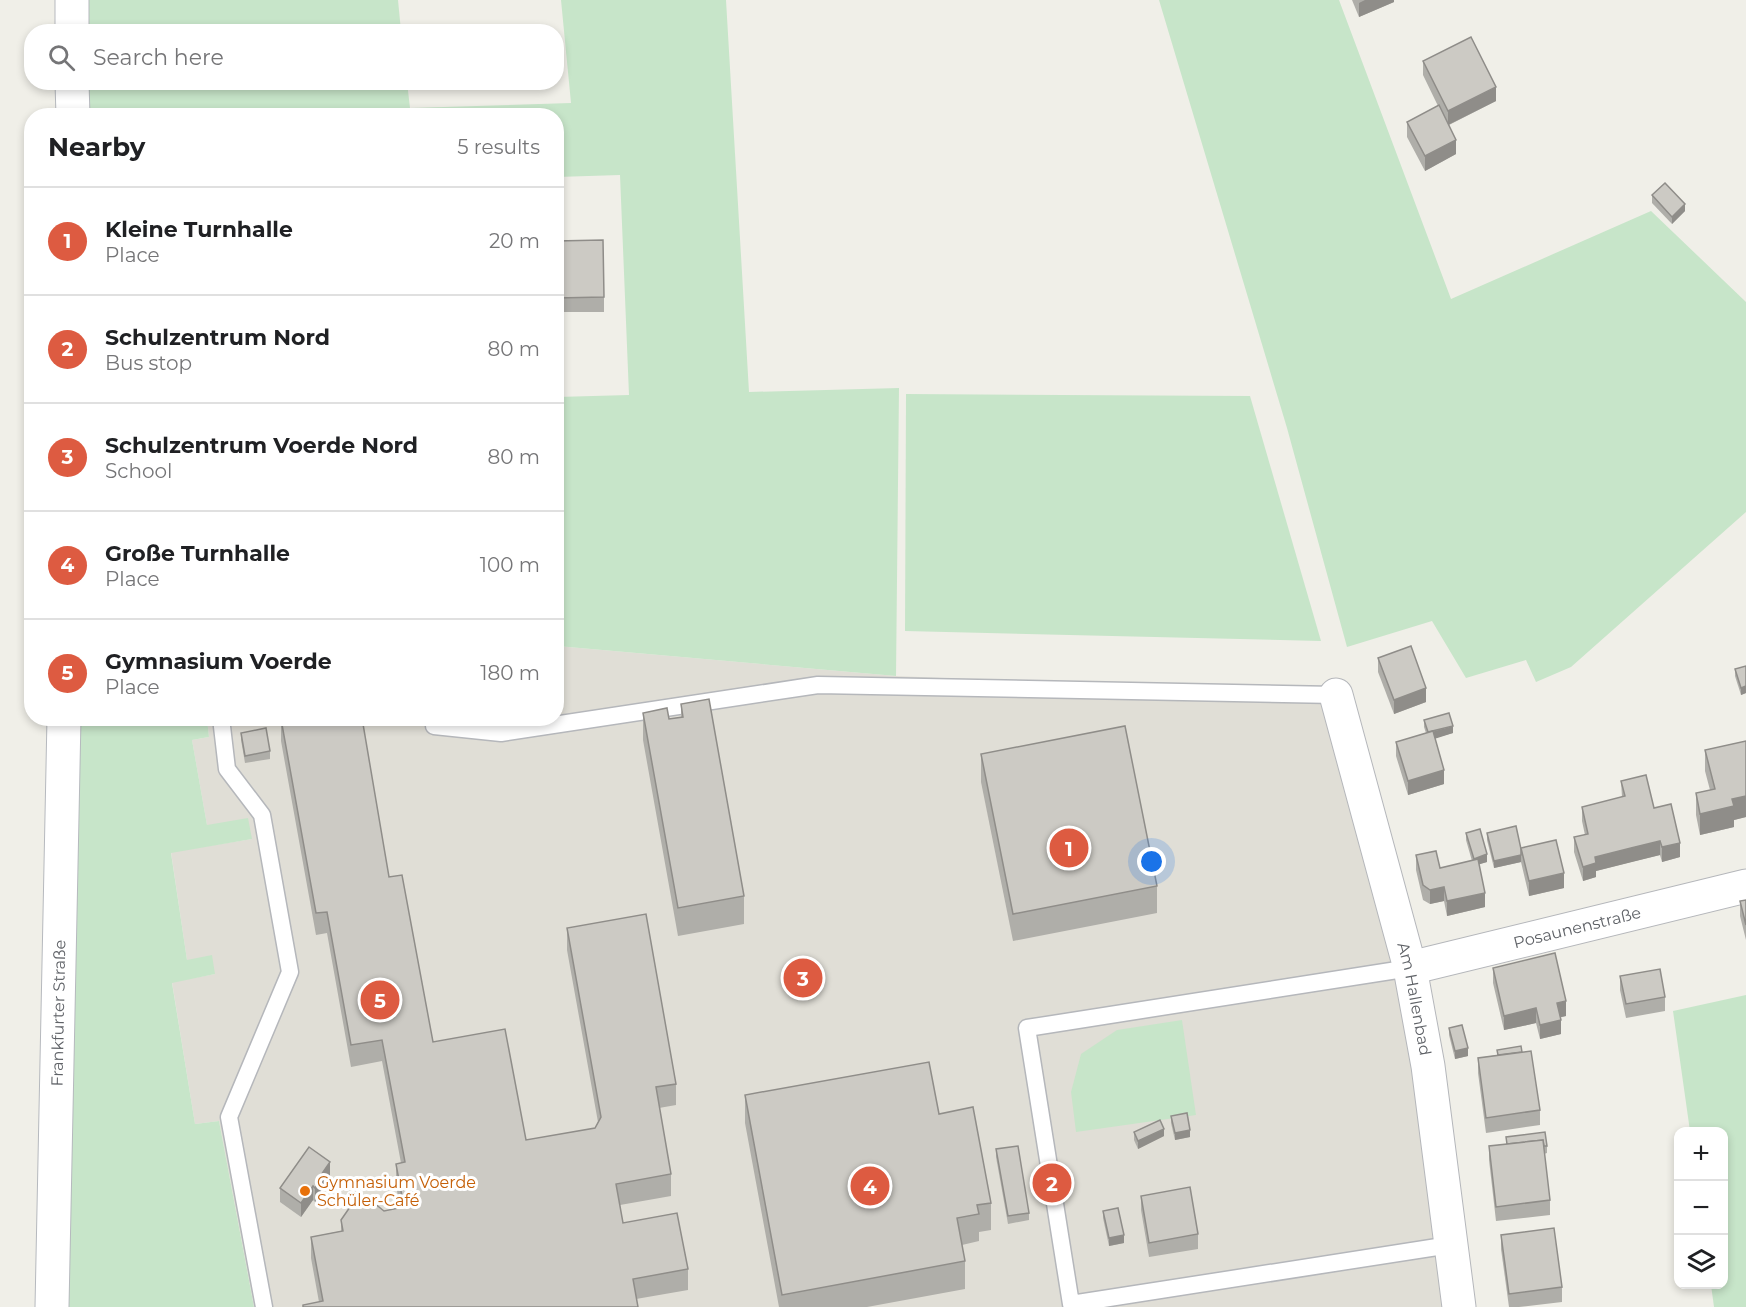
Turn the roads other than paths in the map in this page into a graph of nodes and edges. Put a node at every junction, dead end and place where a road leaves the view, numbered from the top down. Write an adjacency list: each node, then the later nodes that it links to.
1 (72, 0): 2 (street)
2 (72, 24)
3 (72, 90): 4 (street)
4 (73, 108)
5 (1336, 695): 6 (lane); 12 (street, Am Hallenbad)
6 (564, 718)
7 (64, 726): 14 (street, Frankfurter Straße)
8 (222, 726): 15 (lane)
9 (434, 726): 10 (lane)
10 (501, 726)
11 (1746, 886): 12 (street, Posaunenstraße)
12 (1410, 968): 13 (street, Am Hallenbad); 13 (lane)
13 (1450, 1245): 16 (street, Am Hallenbad)
14 (52, 1307)
15 (264, 1307)
16 (1459, 1307)

